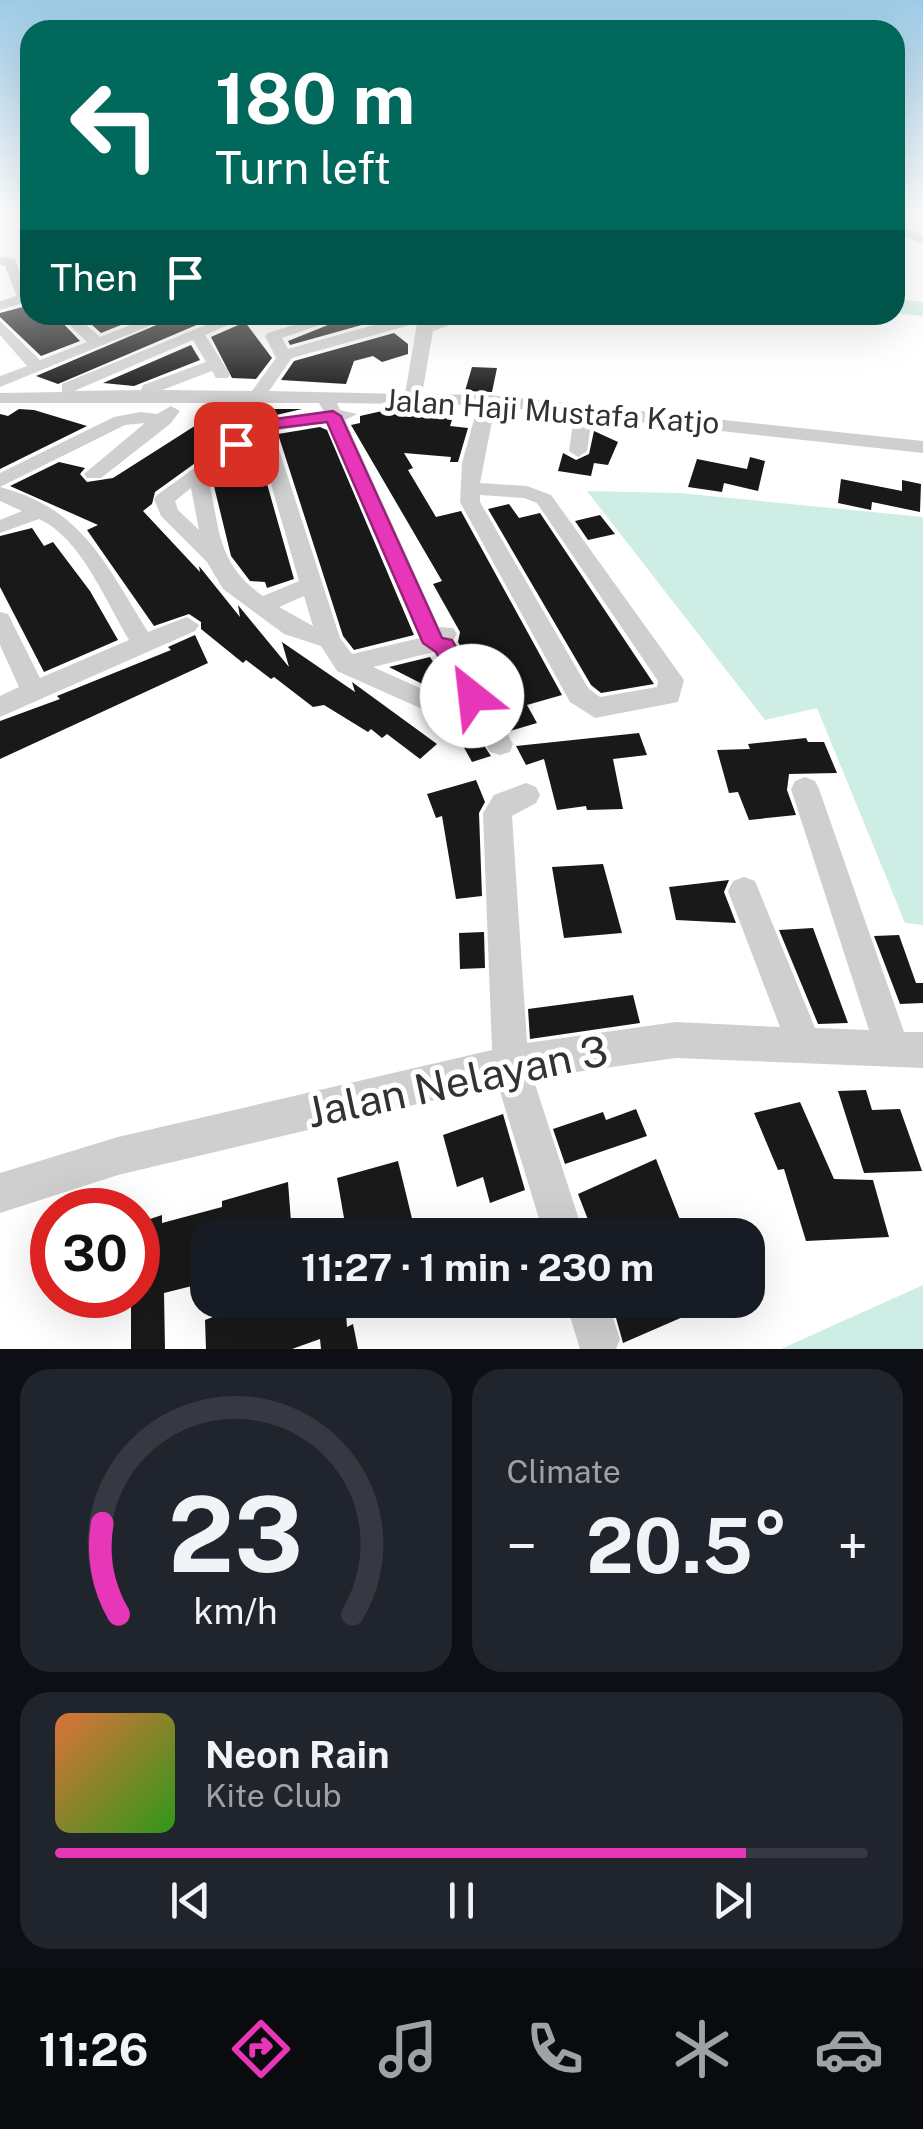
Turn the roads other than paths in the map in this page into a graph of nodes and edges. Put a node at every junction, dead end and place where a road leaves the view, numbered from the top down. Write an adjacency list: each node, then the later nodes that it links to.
1 (77, 325): 15 (street)
2 (132, 325): 15 (street)
3 (160, 325): 12 (street)
4 (219, 325): 12 (street)
5 (259, 325): 13 (street)
6 (288, 325): 11 (street)
7 (310, 325): 11 (street)
8 (402, 325): 16 (street)
9 (420, 325): 23 (street)
10 (0, 326): 17 (street)
11 (294, 330): 13 (street)
12 (188, 336): 18 (street); 18 (street)
13 (272, 336): 16 (street)
14 (0, 338): 17 (street)
15 (96, 342): 17 (street)
16 (284, 356): 22 (street)
17 (32, 367): 19 (street)
18 (68, 388): 19 (street)
19 (4, 391): 20 (street, Jalan Haji Mustafa Katjo)
20 (164, 395): 21 (street, Jalan Haji Mustafa Katjo); 27 (street)
21 (184, 395): 22 (street, Jalan Haji Mustafa Katjo); 27 (street)
22 (257, 396): 25 (street, Jalan Haji Mustafa Katjo)
23 (412, 399): 24 (street, Jalan Haji Mustafa Katjo); 25 (street, Jalan Haji Mustafa Katjo)
24 (488, 400): 26 (street, Jalan Haji Mustafa Katjo); 36 (street)
25 (337, 407): 28 (street); 46 (street)
26 (584, 410): 30 (street, Jalan Haji Mustafa Katjo); 31 (street)
27 (157, 419): 29 (street); 32 (street)
28 (263, 428): 33 (street); 41 (street)
29 (66, 446): 32 (street); 35 (street)
30 (923, 447)
31 (578, 451)
32 (111, 460): 34 (street)
33 (198, 472): 40 (street); 40 (street)
34 (94, 474)
35 (0, 481)
36 (469, 488): 36 (street)
37 (0, 493): 38 (street)
38 (42, 510): 39 (street); 47 (street)
39 (0, 527)
40 (215, 558): 42 (street)
41 (312, 584): 42 (street); 45 (street)
42 (261, 606): 45 (street)
43 (0, 620): 48 (street)
44 (187, 625): 47 (street)
45 (329, 640): 49 (street)
46 (442, 640): 49 (street); 51 (street)
47 (144, 644): 50 (street)
48 (10, 658): 50 (street)
49 (346, 665): 51 (street)
50 (34, 691): 52 (street)
51 (472, 696): 53 (street)
52 (0, 707)
53 (500, 744)
54 (805, 789): 58 (street)
55 (526, 795): 59 (street)
56 (744, 891): 57 (street)
57 (803, 1042): 58 (street, Jalan Nelayan 3); 59 (street, Jalan Nelayan 3)
58 (908, 1048)
59 (510, 1064): 60 (street, Jalan Nelayan 3); 61 (street)
60 (0, 1193)
61 (559, 1218)

